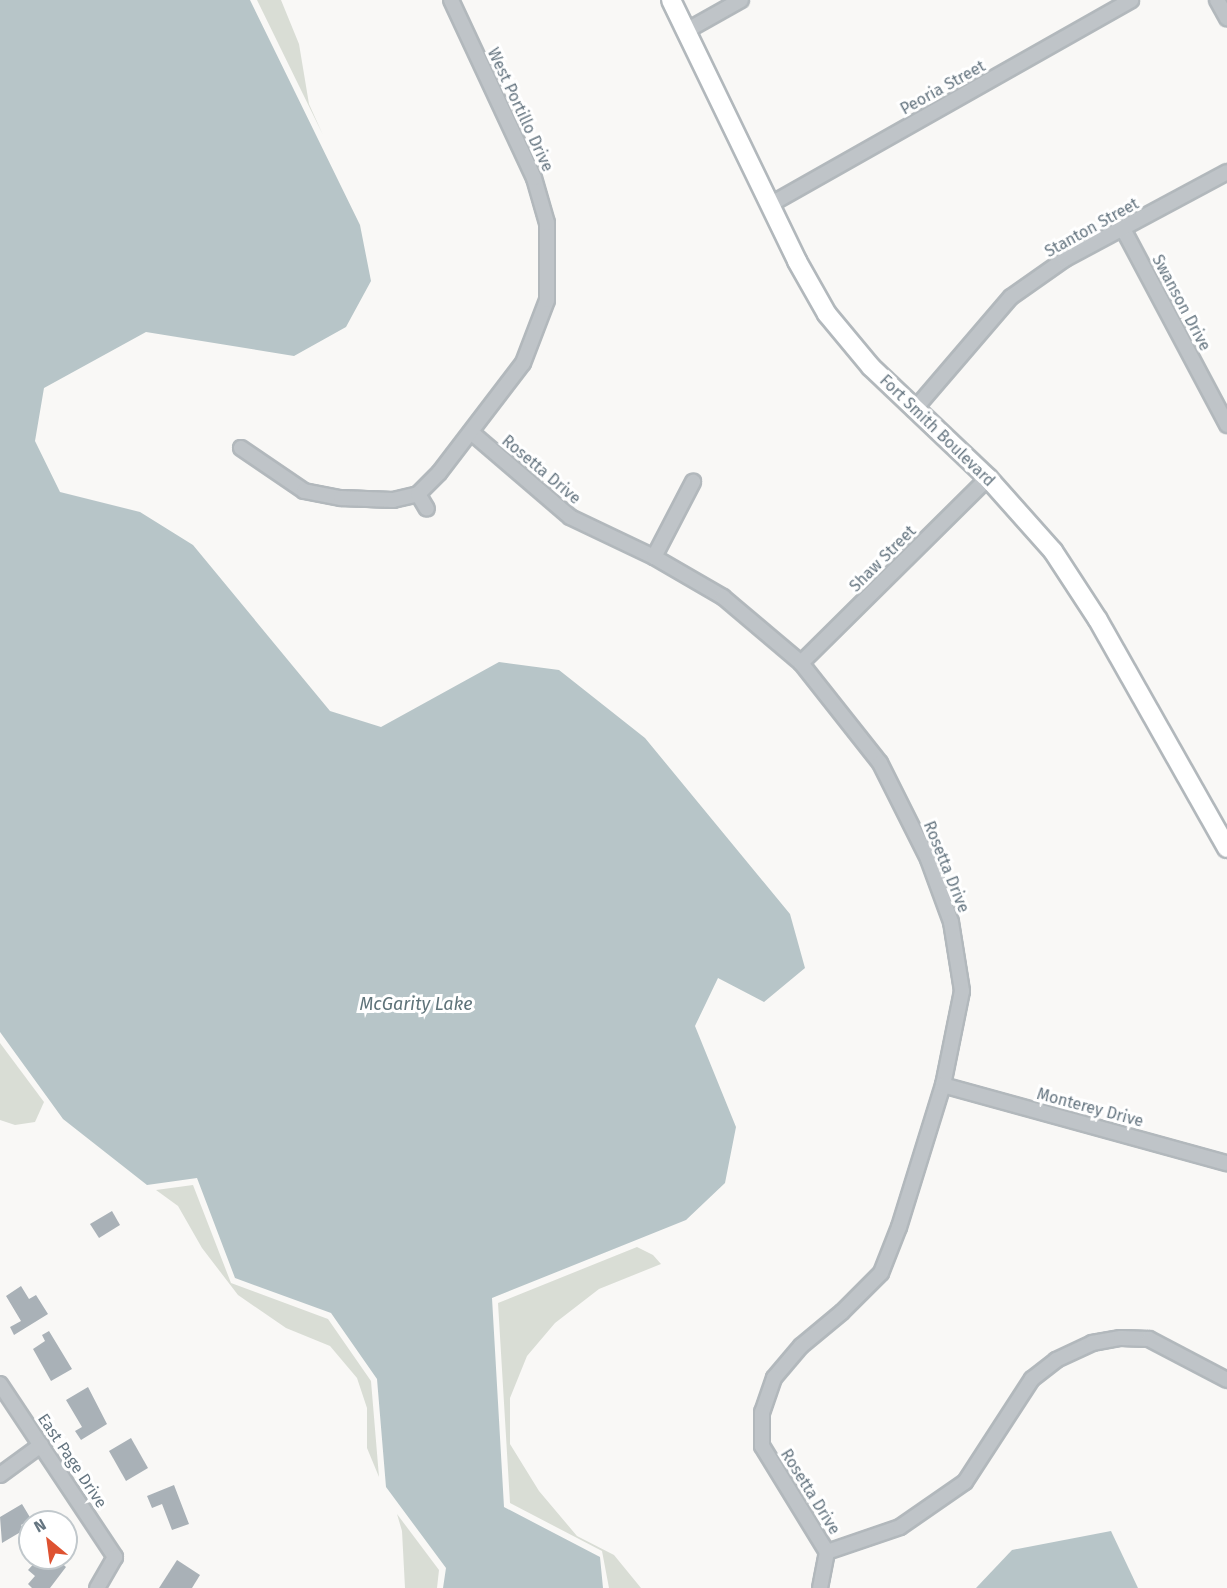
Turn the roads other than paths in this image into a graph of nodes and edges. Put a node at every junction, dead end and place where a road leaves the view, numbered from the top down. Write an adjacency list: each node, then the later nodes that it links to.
1 (451, 0): 13 (street, West Portillo Drive)
2 (671, 0): 7 (street, Fort Smith Boulevard)
3 (741, 0): 7 (street)
4 (1131, 0): 9 (street, Peoria Street)
5 (1218, 0): 6 (street)
6 (1227, 18)
7 (686, 31): 9 (street, Fort Smith Boulevard)
8 (1227, 172): 10 (street, Stanton Street)
9 (771, 204): 11 (street, Fort Smith Boulevard)
10 (1123, 229): 11 (street, Stanton Street); 12 (street, Swanson Drive)
11 (914, 410): 15 (street, Fort Smith Boulevard)
12 (1227, 425)
13 (471, 432): 17 (street, West Portillo Drive); 19 (street, Rosetta Drive)
14 (241, 448): 17 (street)
15 (988, 478): 20 (street, Shaw Street); 21 (street, Fort Smith Boulevard)
16 (693, 482): 19 (street)
17 (418, 494): 18 (street)
18 (427, 509)
19 (654, 557): 20 (street, Rosetta Drive)
20 (801, 663): 22 (street, Rosetta Drive)
21 (1227, 848)
22 (943, 1085): 23 (street, Monterey Drive); 28 (street, Rosetta Drive)
23 (1227, 1163)
24 (1227, 1380): 28 (street)
25 (0, 1384): 26 (street, East Page Drive)
26 (41, 1445): 27 (street); 29 (street, East Page Drive)
27 (0, 1475)
28 (827, 1552): 30 (street)
29 (97, 1588)
30 (820, 1588)

